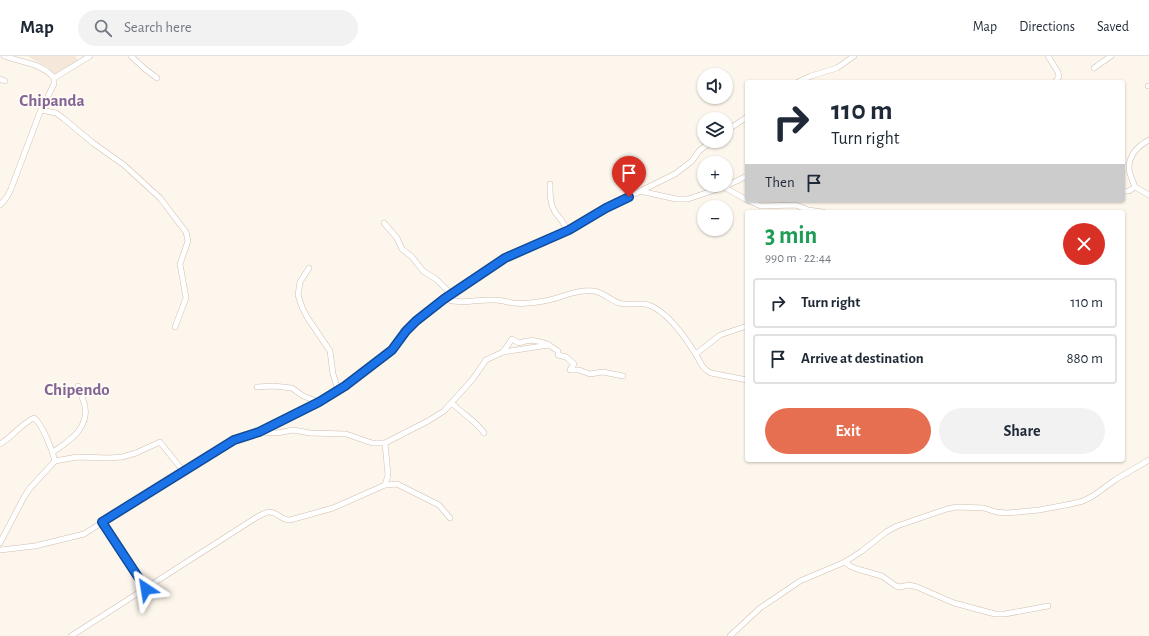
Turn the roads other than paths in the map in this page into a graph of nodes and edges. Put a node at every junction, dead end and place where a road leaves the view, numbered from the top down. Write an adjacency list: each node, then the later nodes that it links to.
1 (4, 56): 8 (street)
2 (90, 56): 8 (street)
3 (131, 56): 9 (street)
4 (854, 56): 10 (street)
5 (1048, 56): 11 (street)
6 (1111, 56): 7 (street)
7 (1094, 68)
8 (54, 78): 12 (street)
9 (157, 78)
10 (802, 80)
11 (1057, 80)
12 (41, 110): 28 (street); 35 (street)
13 (745, 118): 14 (street)
14 (733, 127)
15 (1149, 140): 20 (street)
16 (704, 148): 21 (street)
17 (745, 177): 18 (street)
18 (733, 183)
19 (550, 184): 31 (street)
20 (1135, 187): 22 (street); 25 (street)
21 (640, 191): 23 (street); 31 (street)
22 (1125, 191)
23 (709, 192)
24 (733, 192): 26 (street)
25 (1149, 195)
26 (745, 199)
27 (752, 202): 29 (street)
28 (0, 205)
29 (808, 210)
30 (384, 223): 33 (street)
31 (567, 231): 33 (street)
32 (309, 268): 44 (street)
33 (450, 295): 34 (street)
34 (444, 299): 39 (street); 44 (street)
35 (175, 327)
36 (745, 327): 39 (street)
37 (549, 345): 38 (street); 38 (street); 40 (street)
38 (503, 352): 46 (street)
39 (696, 354): 41 (street)
40 (623, 376)
41 (745, 380)
42 (78, 386): 51 (street)
43 (257, 387): 45 (street)
44 (338, 390): 45 (street)
45 (319, 402): 47 (street)
46 (450, 405): 48 (street); 49 (street)
47 (259, 432): 49 (street); 54 (street)
48 (484, 433)
49 (385, 443): 55 (street)
50 (0, 444): 51 (street)
51 (53, 452): 53 (street)
52 (1149, 460): 60 (street)
53 (56, 461): 54 (street); 58 (street)
54 (183, 471): 57 (street)
55 (385, 486): 56 (street); 61 (street)
56 (450, 518)
57 (102, 522): 59 (street); 61 (street)
58 (0, 543)
59 (0, 550)
60 (845, 562): 62 (street); 64 (street)
61 (146, 589): 63 (street)
62 (1048, 606)
63 (71, 636)
64 (730, 636)

